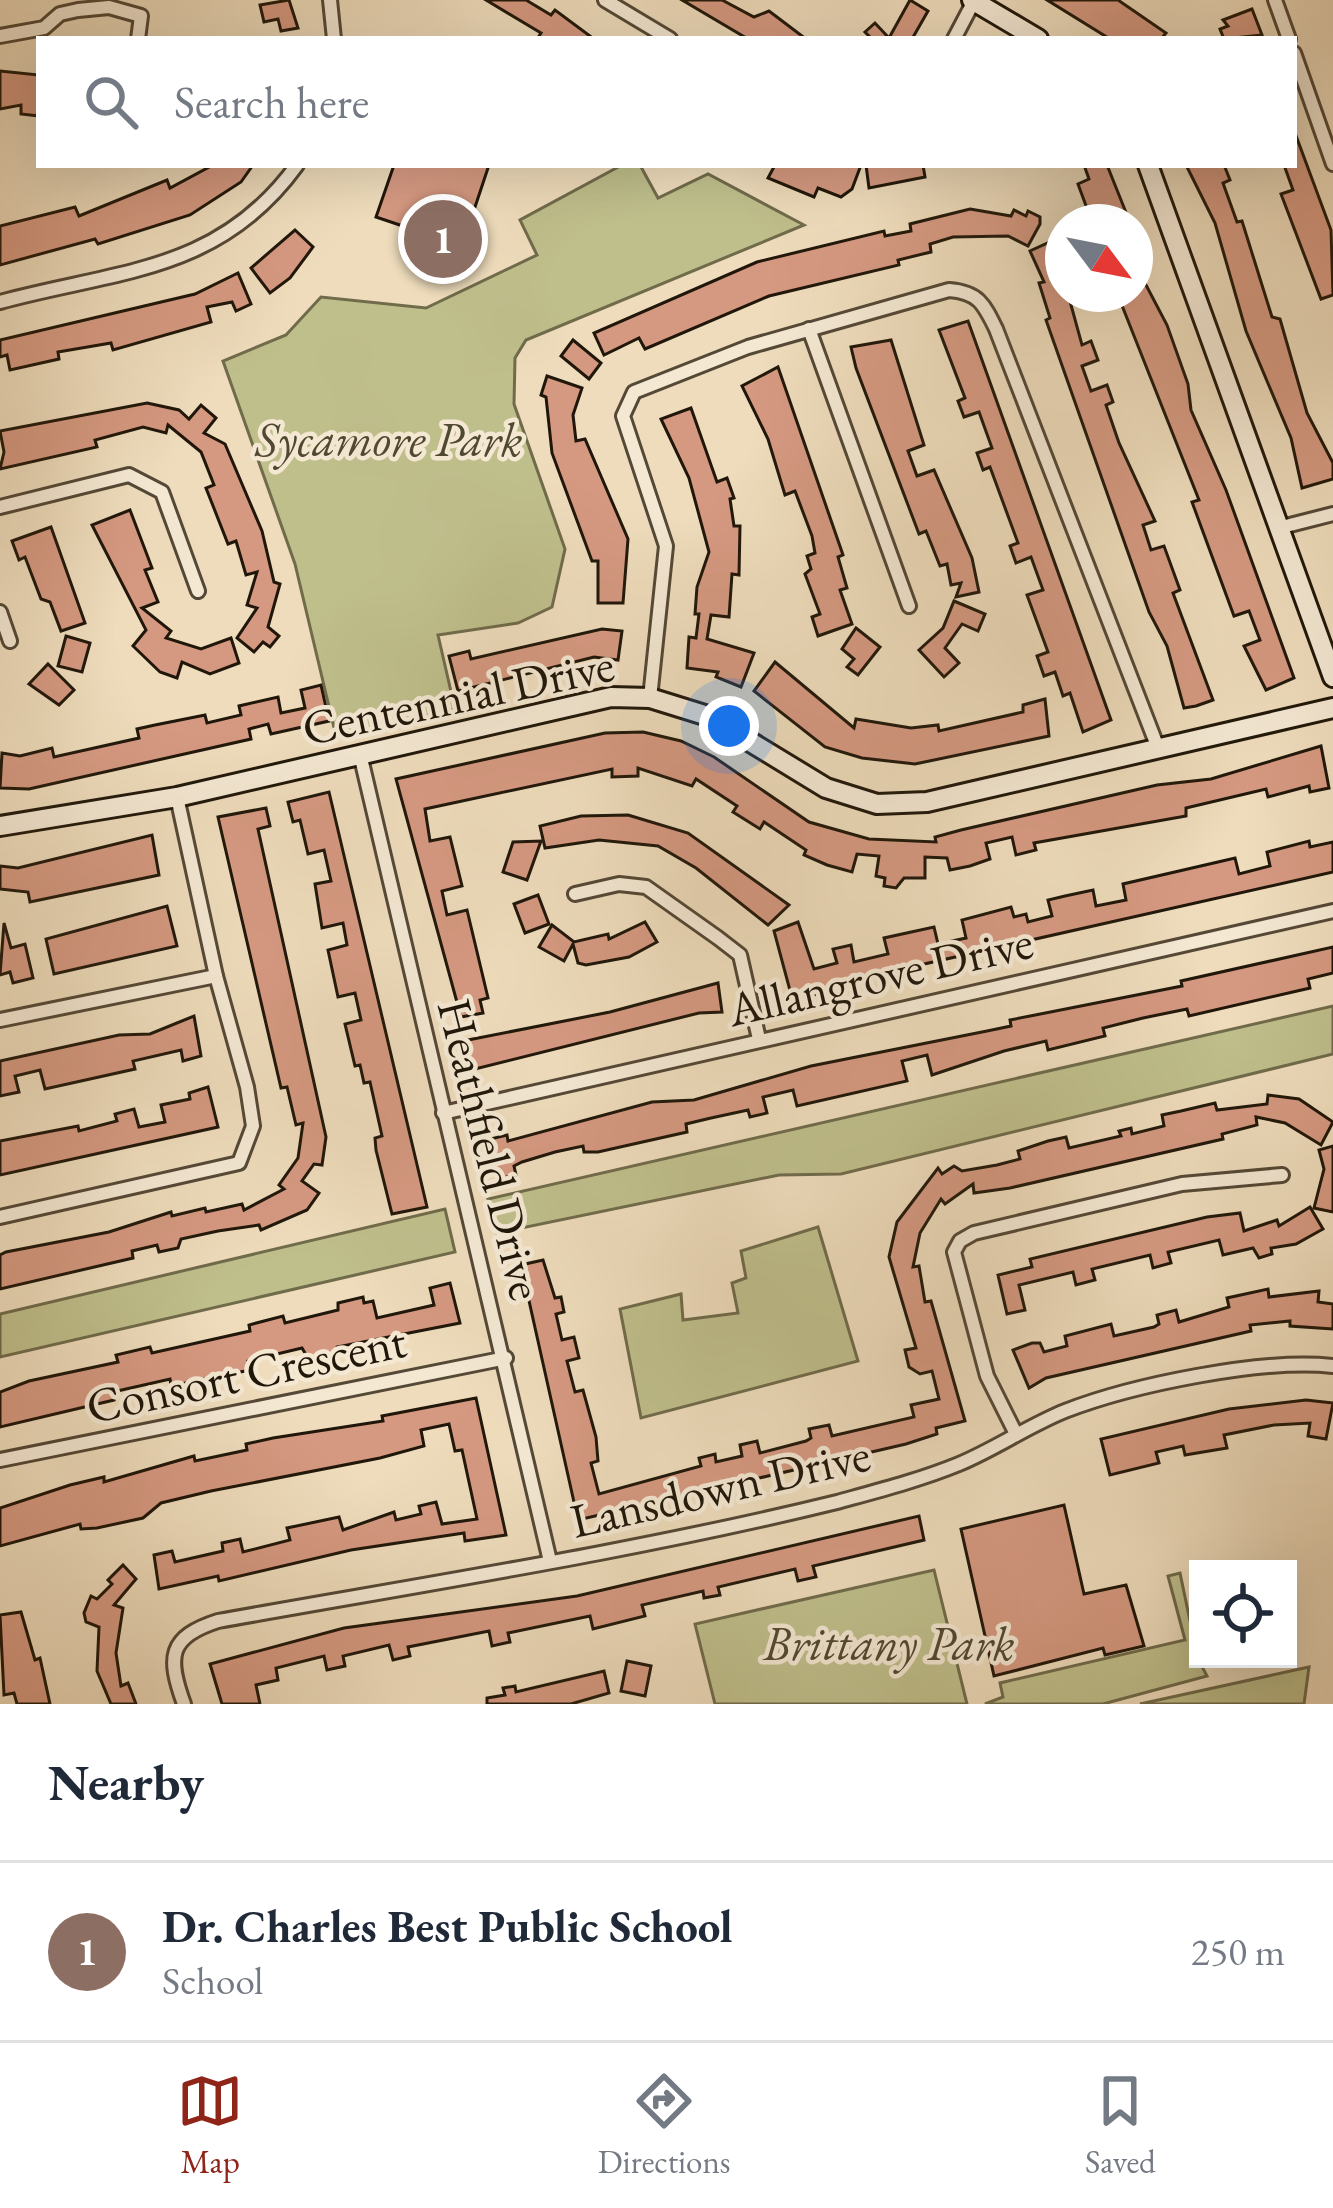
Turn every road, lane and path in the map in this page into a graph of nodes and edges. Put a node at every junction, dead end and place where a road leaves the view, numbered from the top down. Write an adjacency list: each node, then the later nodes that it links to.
1 (330, 0): 8 (street)
2 (605, 0): 9 (street)
3 (1275, 0): 12 (street)
4 (973, 1): 10 (street); 11 (street)
5 (47, 34): 6 (street); 7 (street)
6 (0, 36)
7 (138, 36)
8 (334, 36)
9 (665, 36)
10 (956, 36)
11 (1033, 36)
12 (1288, 36)
13 (1297, 62): 15 (street)
14 (1333, 113): 15 (street)
15 (1316, 118): 16 (street)
16 (1333, 164)
17 (294, 168): 19 (street)
18 (1149, 168): 23 (street)
19 (0, 302)
20 (808, 329): 25 (street); 29 (street); 31 (street)
21 (0, 507): 24 (street)
22 (1333, 514): 23 (street)
23 (1278, 528): 28 (street)
24 (198, 591)
25 (908, 606)
26 (0, 612): 27 (street)
27 (10, 641)
28 (1333, 677)
29 (650, 698): 31 (street, Centennial Drive); 32 (street, Centennial Drive)
30 (1333, 708): 31 (street, Centennial Drive)
31 (1158, 748)
32 (360, 754): 33 (street, Centennial Drive); 40 (street, Heathfield Drive)
33 (177, 797): 34 (street, Centennial Drive); 37 (street)
34 (0, 826)
35 (575, 894): 39 (street)
36 (1333, 910): 39 (street, Allangrove Drive)
37 (216, 976): 38 (street); 42 (street)
38 (0, 1020)
39 (759, 1039): 40 (street, Allangrove Drive)
40 (443, 1113): 43 (street, Heathfield Drive)
41 (1282, 1175): 45 (street)
42 (0, 1217)
43 (506, 1358): 46 (street, Consort Crescent); 47 (street, Heathfield Drive)
44 (1333, 1366): 45 (street, Lansdown Drive)
45 (1016, 1435): 47 (street, Lansdown Drive)
46 (0, 1460)
47 (550, 1562): 48 (street, Lansdown Drive)
48 (184, 1704)

